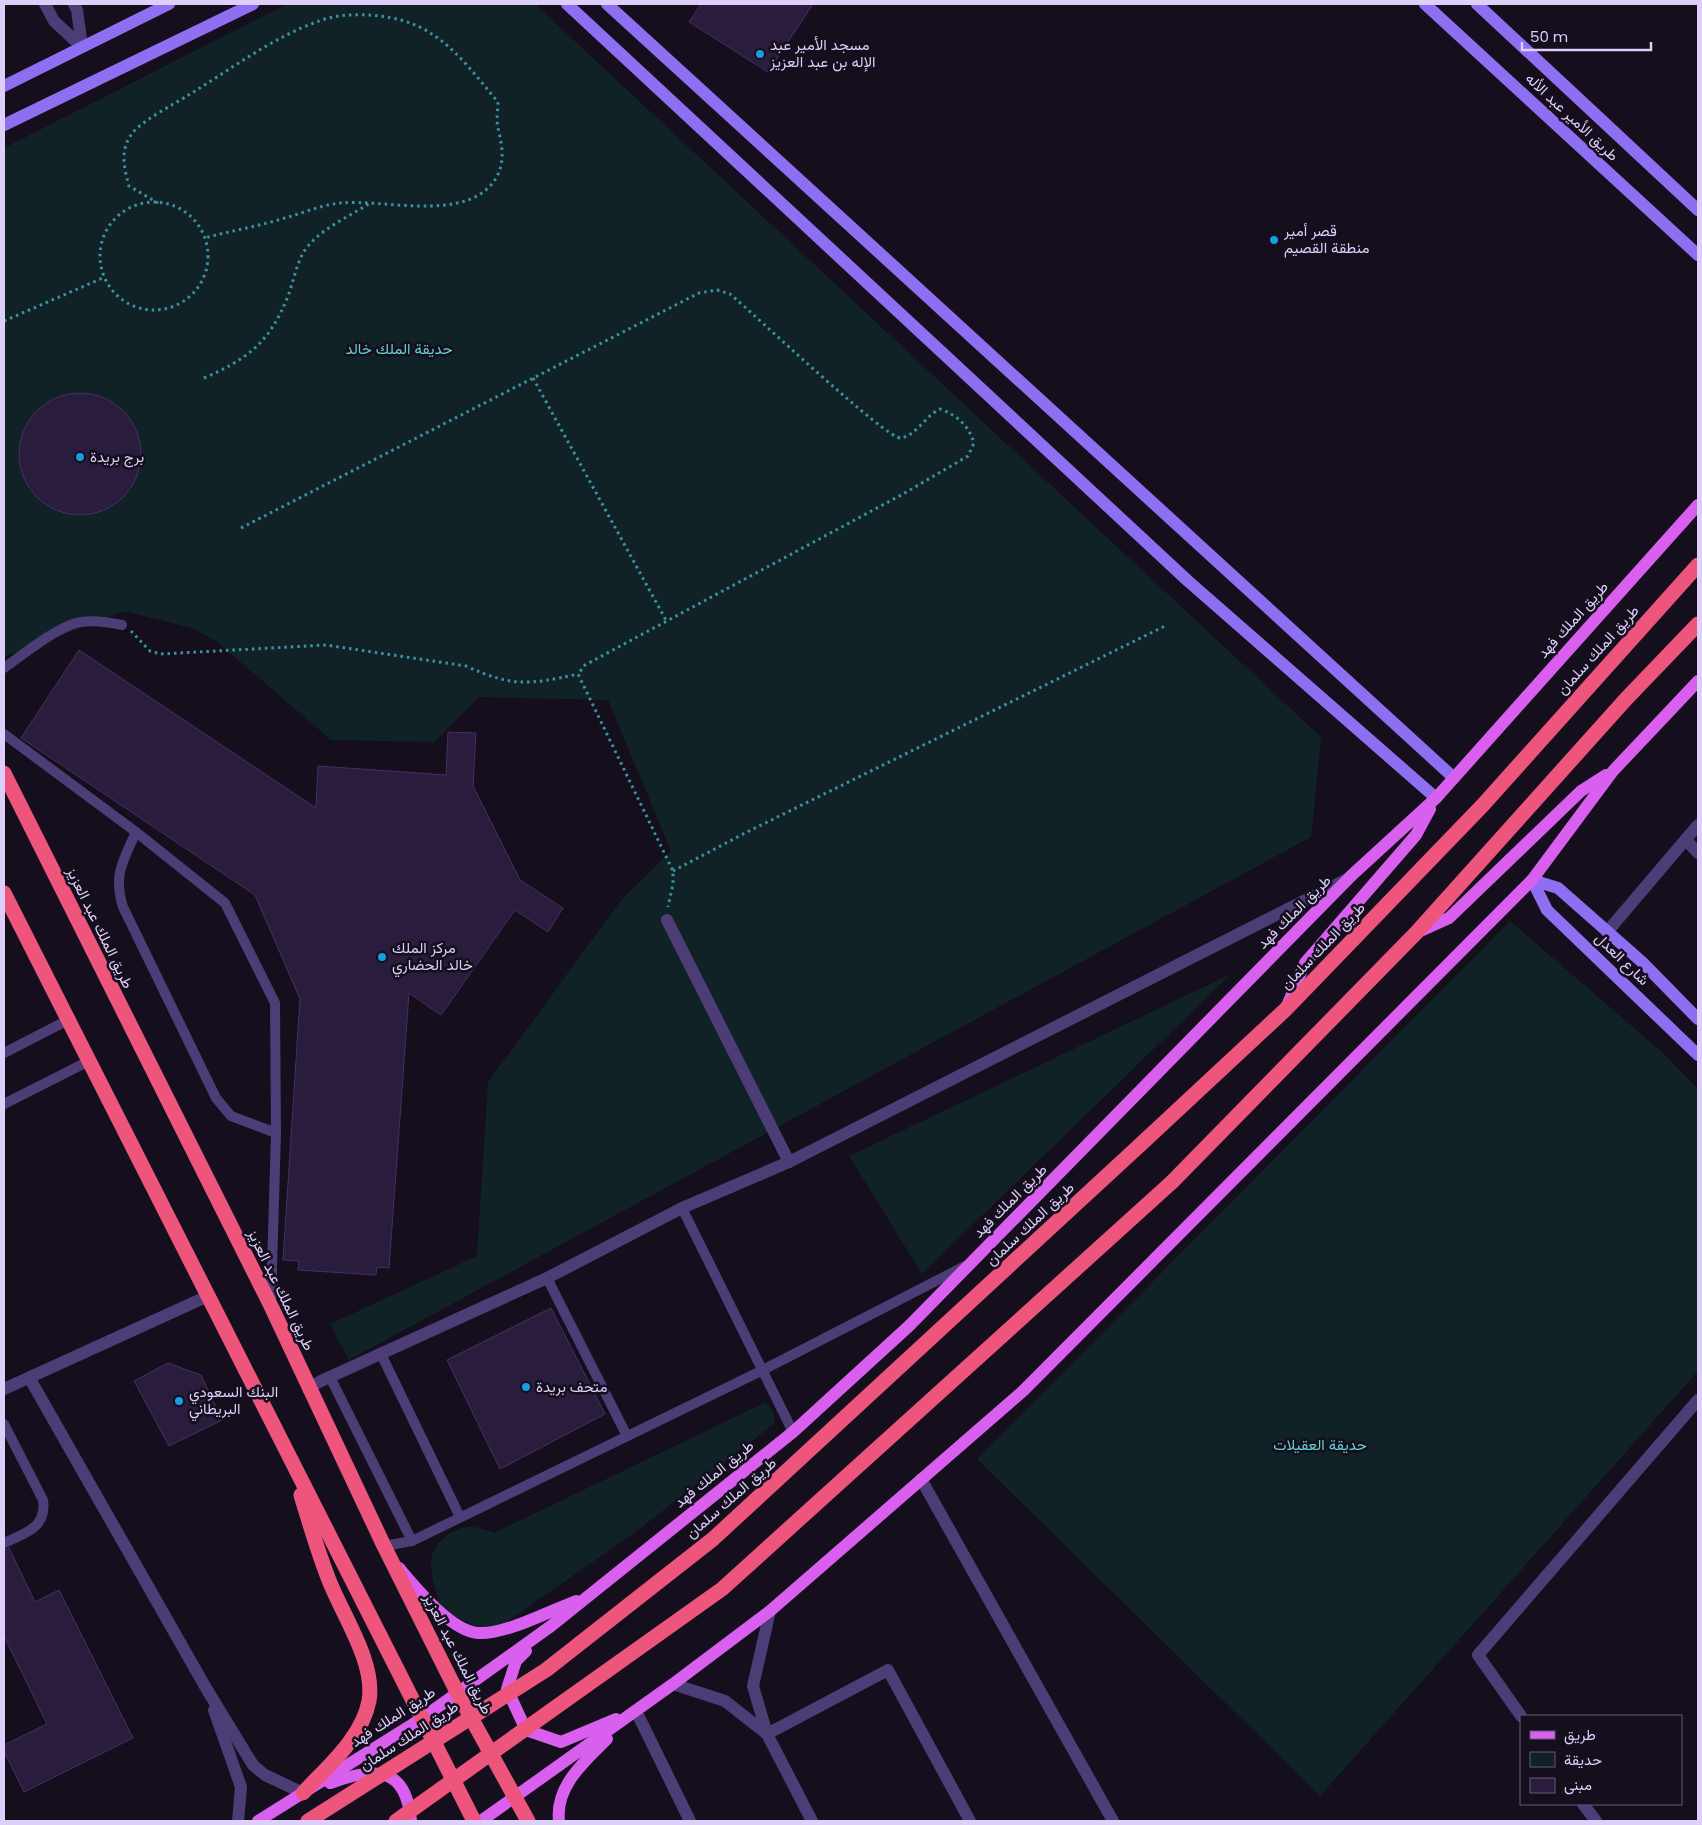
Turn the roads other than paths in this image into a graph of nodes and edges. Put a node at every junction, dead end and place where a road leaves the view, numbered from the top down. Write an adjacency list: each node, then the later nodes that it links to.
1 (45, 4): 9 (street)
2 (74, 4): 9 (street)
3 (169, 4): 9 (street)
4 (253, 4): 11 (street)
5 (567, 4): 24 (street)
6 (607, 4): 23 (street)
7 (1425, 4): 13 (street, طريق الأمير عبد الأله)
8 (1477, 4): 12 (street, طريق الأمير عبد الأله)
9 (82, 47): 10 (street)
10 (4, 86)
11 (4, 125)
12 (1698, 210)
13 (1698, 255)
14 (1698, 505): 23 (main road, طريق الملك فهد)
15 (1698, 565): 35 (highway, طريق الملك سلمان)
16 (1698, 624): 34 (highway)
17 (122, 625): 18 (lane)
18 (4, 668)
19 (1698, 681): 21 (main road)
20 (4, 734): 26 (lane)
21 (1613, 771): 30 (main road); 34 (main road)
22 (4, 773): 48 (highway, طريق الملك عبد العزيز)
23 (1453, 777): 24 (main road, طريق الملك فهد)
24 (1436, 798): 29 (main road, طريق الملك فهد); 35 (main road)
25 (1698, 825): 27 (street)
26 (136, 832): 42 (lane); 42 (lane)
27 (1686, 840): 28 (street); 33 (street)
28 (1698, 852)
29 (1352, 876): 43 (street); 45 (main road, طريق الملك فهد)
30 (1532, 880): 33 (street); 39 (street, شارع العدل); 60 (main road)
31 (4, 893): 37 (highway)
32 (667, 920): 43 (street)
33 (1607, 932): 36 (street)
34 (1416, 933): 81 (highway, bridge)
35 (1285, 1010): 80 (highway, طريق الملك سلمان, bridge)
36 (1698, 1019)
37 (68, 1020): 38 (lane); 40 (highway)
38 (4, 1053)
39 (1698, 1055)
40 (89, 1061): 41 (lane); 47 (highway)
41 (4, 1104)
42 (276, 1133): 48 (lane)
43 (788, 1162): 44 (street)
44 (682, 1208): 46 (street); 50 (lane)
45 (972, 1262): 50 (lane); 57 (main road, طريق الملك فهد)
46 (547, 1278): 49 (street); 58 (lane)
47 (208, 1296): 52 (street); 59 (highway)
48 (271, 1306): 54 (highway, طريق الملك عبد العزيز)
49 (381, 1354): 51 (street); 61 (lane)
50 (761, 1371): 57 (lane); 58 (lane)
51 (330, 1377): 54 (street); 62 (lane)
52 (30, 1379): 53 (street); 69 (street)
53 (4, 1389)
54 (308, 1389): 64 (highway, طريق الملك عبد العزيز)
55 (1698, 1400): 72 (street)
56 (4, 1424): 63 (lane)
57 (793, 1432): 65 (main road, طريق الملك فهد)
58 (627, 1436): 61 (lane)
59 (285, 1449): 73 (highway); 75 (highway)
60 (921, 1479): 66 (main road); 90 (street)
61 (460, 1517): 62 (lane)
62 (412, 1541): 64 (lane)
63 (4, 1543)
64 (386, 1550): 65 (main road); 70 (highway, طريق الملك عبد العزيز)
65 (588, 1597): 67 (main road, طريق الملك فهد)
66 (770, 1610): 68 (main road); 74 (street)
67 (551, 1626): 70 (main road, طريق الملك فهد); 71 (main road)
68 (673, 1684): 71 (main road); 74 (street)
69 (206, 1688): 75 (street); 78 (street)
70 (458, 1694): 73 (main road, طريق الملك فهد); 76 (highway, طريق الملك عبد العزيز)
71 (636, 1711): 76 (main road); 86 (main road); 87 (street)
72 (1520, 1715)
73 (421, 1719): 75 (main road, طريق الملك فهد); 83 (highway)
74 (767, 1734): 88 (street); 89 (street)
75 (302, 1793): 79 (main road, طريق الملك فهد); 82 (main road)
76 (515, 1797): 84 (main road); 85 (highway, طريق الملك عبد العزيز)
77 (1584, 1805): 91 (street)
78 (238, 1821)
79 (258, 1821)
80 (308, 1821)
81 (396, 1821)
82 (411, 1821)
83 (474, 1821)
84 (481, 1821)
85 (528, 1821)
86 (559, 1821)
87 (690, 1821)
88 (812, 1821)
89 (970, 1821)
90 (1113, 1821)
91 (1596, 1821)

